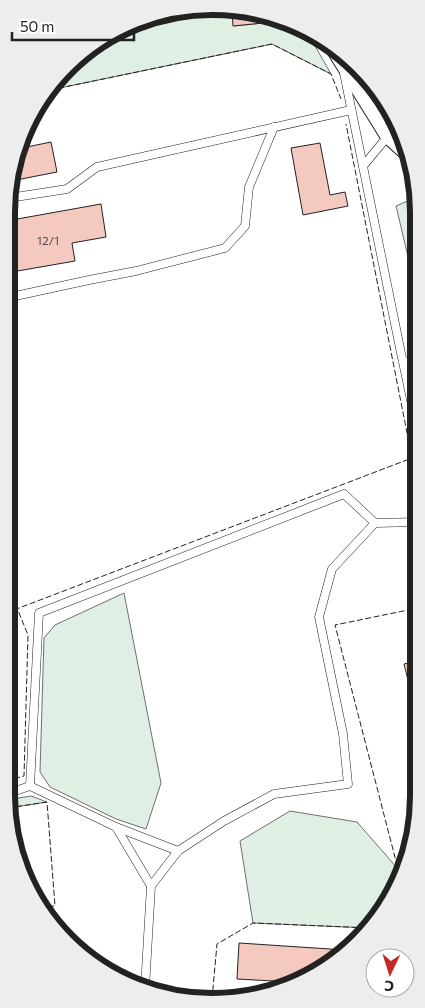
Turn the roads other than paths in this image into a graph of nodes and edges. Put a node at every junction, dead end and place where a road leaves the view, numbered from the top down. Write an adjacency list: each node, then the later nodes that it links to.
1 (342, 64): 3 (lane)
2 (345, 66): 5 (street)
3 (351, 110): 6 (lane); 9 (lane)
4 (385, 116): 5 (lane)
5 (377, 118): 7 (street)
6 (274, 127): 10 (lane); 11 (lane)
7 (388, 136): 8 (street); 9 (lane)
8 (399, 146)
9 (362, 166): 12 (lane)
10 (15, 197)
11 (15, 296)
12 (402, 358): 13 (lane); 14 (lane)
13 (410, 368)
14 (410, 396)
15 (410, 522): 16 (lane)
16 (374, 523): 17 (lane); 20 (lane)
17 (30, 786): 18 (lane); 19 (lane)
18 (15, 791)
19 (116, 827): 20 (lane); 21 (lane)
20 (178, 851): 21 (lane)
21 (151, 886): 22 (lane)
22 (145, 981)

